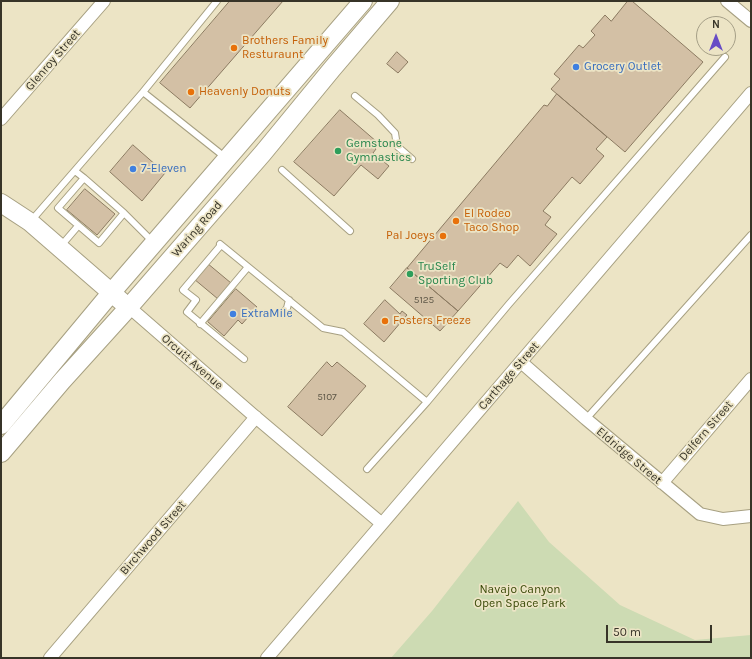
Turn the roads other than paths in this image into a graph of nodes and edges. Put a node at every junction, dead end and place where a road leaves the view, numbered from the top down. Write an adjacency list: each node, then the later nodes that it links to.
1 (104, 1): 11 (street, Glenroy Street)
2 (217, 1): 8 (lane)
3 (363, 1): 12 (main road, Waring Road)
4 (390, 1): 28 (main road, Waring Road)
5 (728, 1): 6 (street)
6 (751, 21)
7 (725, 57): 34 (lane)
8 (143, 92): 12 (lane); 15 (lane)
9 (751, 93): 32 (street, Carthage Street)
10 (355, 96): 13 (lane)
11 (1, 119)
12 (227, 158): 23 (main road, Waring Road)
13 (412, 159)
14 (282, 170): 21 (lane)
15 (75, 171): 16 (lane); 19 (lane)
16 (84, 178): 18 (lane); 20 (lane)
17 (1, 203): 19 (main road, Orcutt Avenue)
18 (124, 213): 20 (lane); 23 (lane)
19 (30, 222): 24 (main road, Orcutt Avenue)
20 (78, 226): 24 (lane)
21 (350, 231)
22 (751, 235): 36 (lane)
23 (155, 243): 26 (main road, Waring Road)
24 (60, 247): 26 (main road, Orcutt Avenue)
25 (248, 267): 27 (lane); 30 (lane); 30 (lane)
26 (111, 293): 28 (main road, Orcutt Avenue); 37 (main road, Waring Road)
27 (289, 300): 29 (lane); 34 (lane)
28 (129, 307): 35 (street, Orcutt Avenue); 38 (main road, Waring Road)
29 (282, 314)
30 (200, 324): 31 (lane)
31 (244, 359)
32 (521, 362): 36 (street, Eldridge Street); 42 (street, Carthage Street)
33 (751, 379): 40 (street, Delfern Street)
34 (427, 402): 39 (lane)
35 (256, 417): 42 (street, Orcutt Avenue); 43 (street, Birchwood Street)
36 (586, 419): 40 (street, Eldridge Street)
37 (1, 425)
38 (1, 454)
39 (367, 469)
40 (662, 483): 41 (street, Eldridge Street)
41 (751, 516)
42 (382, 523): 44 (street, Carthage Street)
43 (50, 658)
44 (267, 658)

